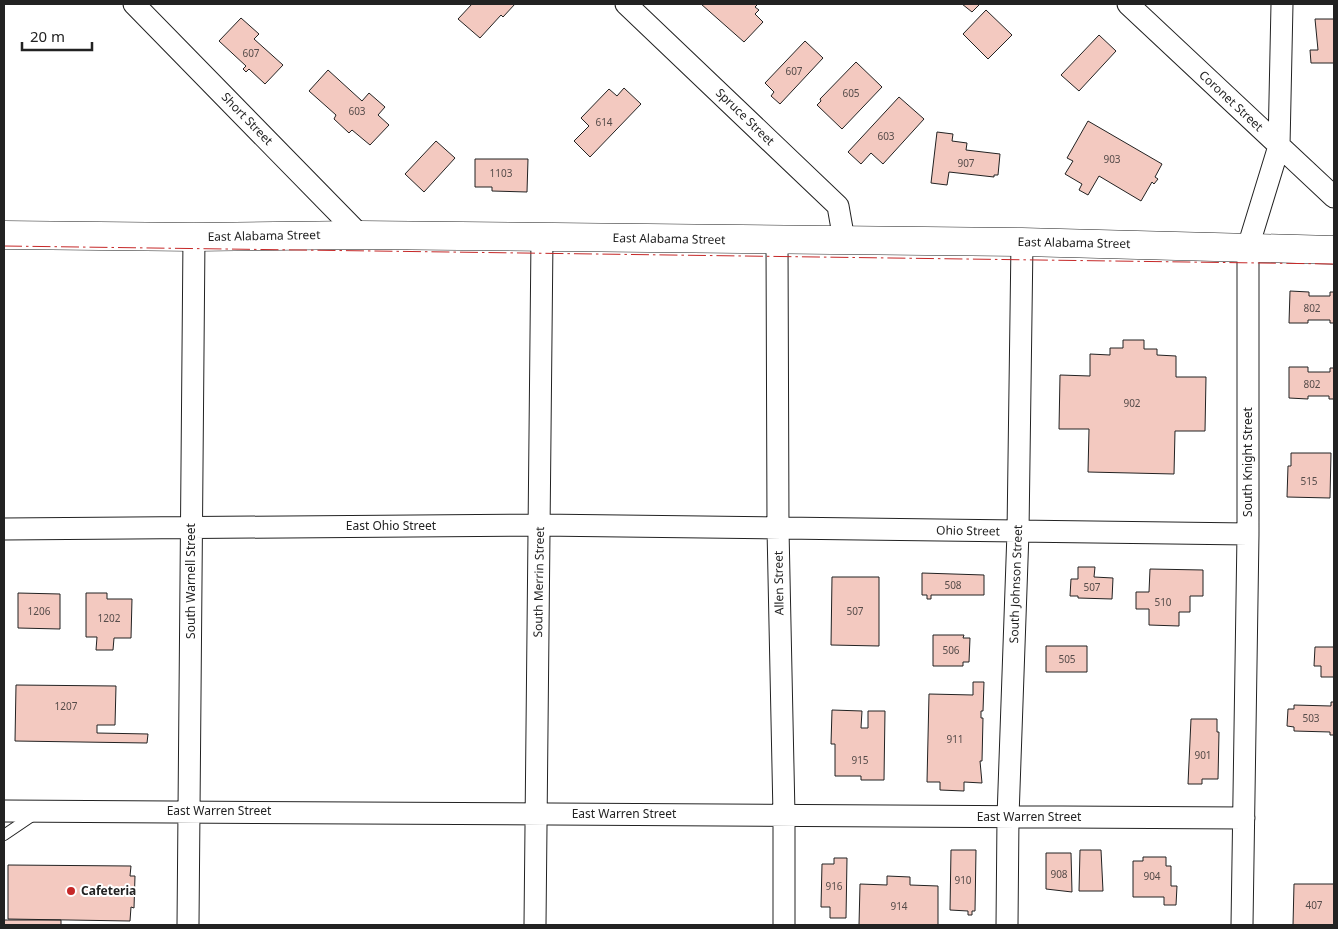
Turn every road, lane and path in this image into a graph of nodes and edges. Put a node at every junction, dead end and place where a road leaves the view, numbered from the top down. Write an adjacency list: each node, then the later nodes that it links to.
1 (134, 4): 8 (street, Short Street)
2 (626, 4): 11 (street, Spruce Street)
3 (1128, 4): 5 (street, Coronet Street)
4 (1282, 4): 5 (street, South Knight Street)
5 (1279, 146): 6 (street, Coronet Street); 14 (street, South Knight Street)
6 (1334, 197)
7 (4, 235): 9 (street, East Alabama Street)
8 (360, 235): 9 (street, East Alabama Street); 10 (street, East Alabama Street)
9 (194, 237): 17 (street, South Warnell Street)
10 (542, 238): 12 (street, East Alabama Street); 16 (street, South Merrin Street)
11 (844, 240): 12 (street, East Alabama Street); 13 (street, East Alabama Street)
12 (777, 241): 19 (street, Allen Street)
13 (1022, 242): 14 (street, East Alabama Street); 20 (street, South Johnson Street)
14 (1248, 247): 15 (street, East Alabama Street); 21 (street, South Knight Street)
15 (1334, 250)
16 (540, 525): 17 (street, East Ohio Street); 19 (street, East Ohio Street); 25 (street, South Merrin Street)
17 (192, 526): 18 (street, East Ohio Street); 22 (street, South Warnell Street)
18 (4, 529)
19 (778, 529): 20 (street, Ohio Street); 26 (street, Allen Street)
20 (1018, 532): 21 (street, Ohio Street); 27 (street, South Johnson Street)
21 (1248, 534): 28 (street, South Knight Street)
22 (190, 810): 24 (street, East Warren Street); 25 (street, East Warren Street); 30 (street, South Warnell Street)
23 (4, 811): 24 (street, East Warren Street)
24 (40, 811): 29 (lane)
25 (537, 814): 26 (street, East Warren Street); 31 (street, South Merrin Street)
26 (784, 816): 27 (street, East Warren Street); 32 (street, Allen Street)
27 (1008, 817): 28 (street, East Warren Street); 33 (street, South Johnson Street)
28 (1244, 818): 34 (street, South Knight Street)
29 (4, 835)
30 (188, 925)
31 (535, 925)
32 (784, 925)
33 (1006, 925)
34 (1242, 925)

